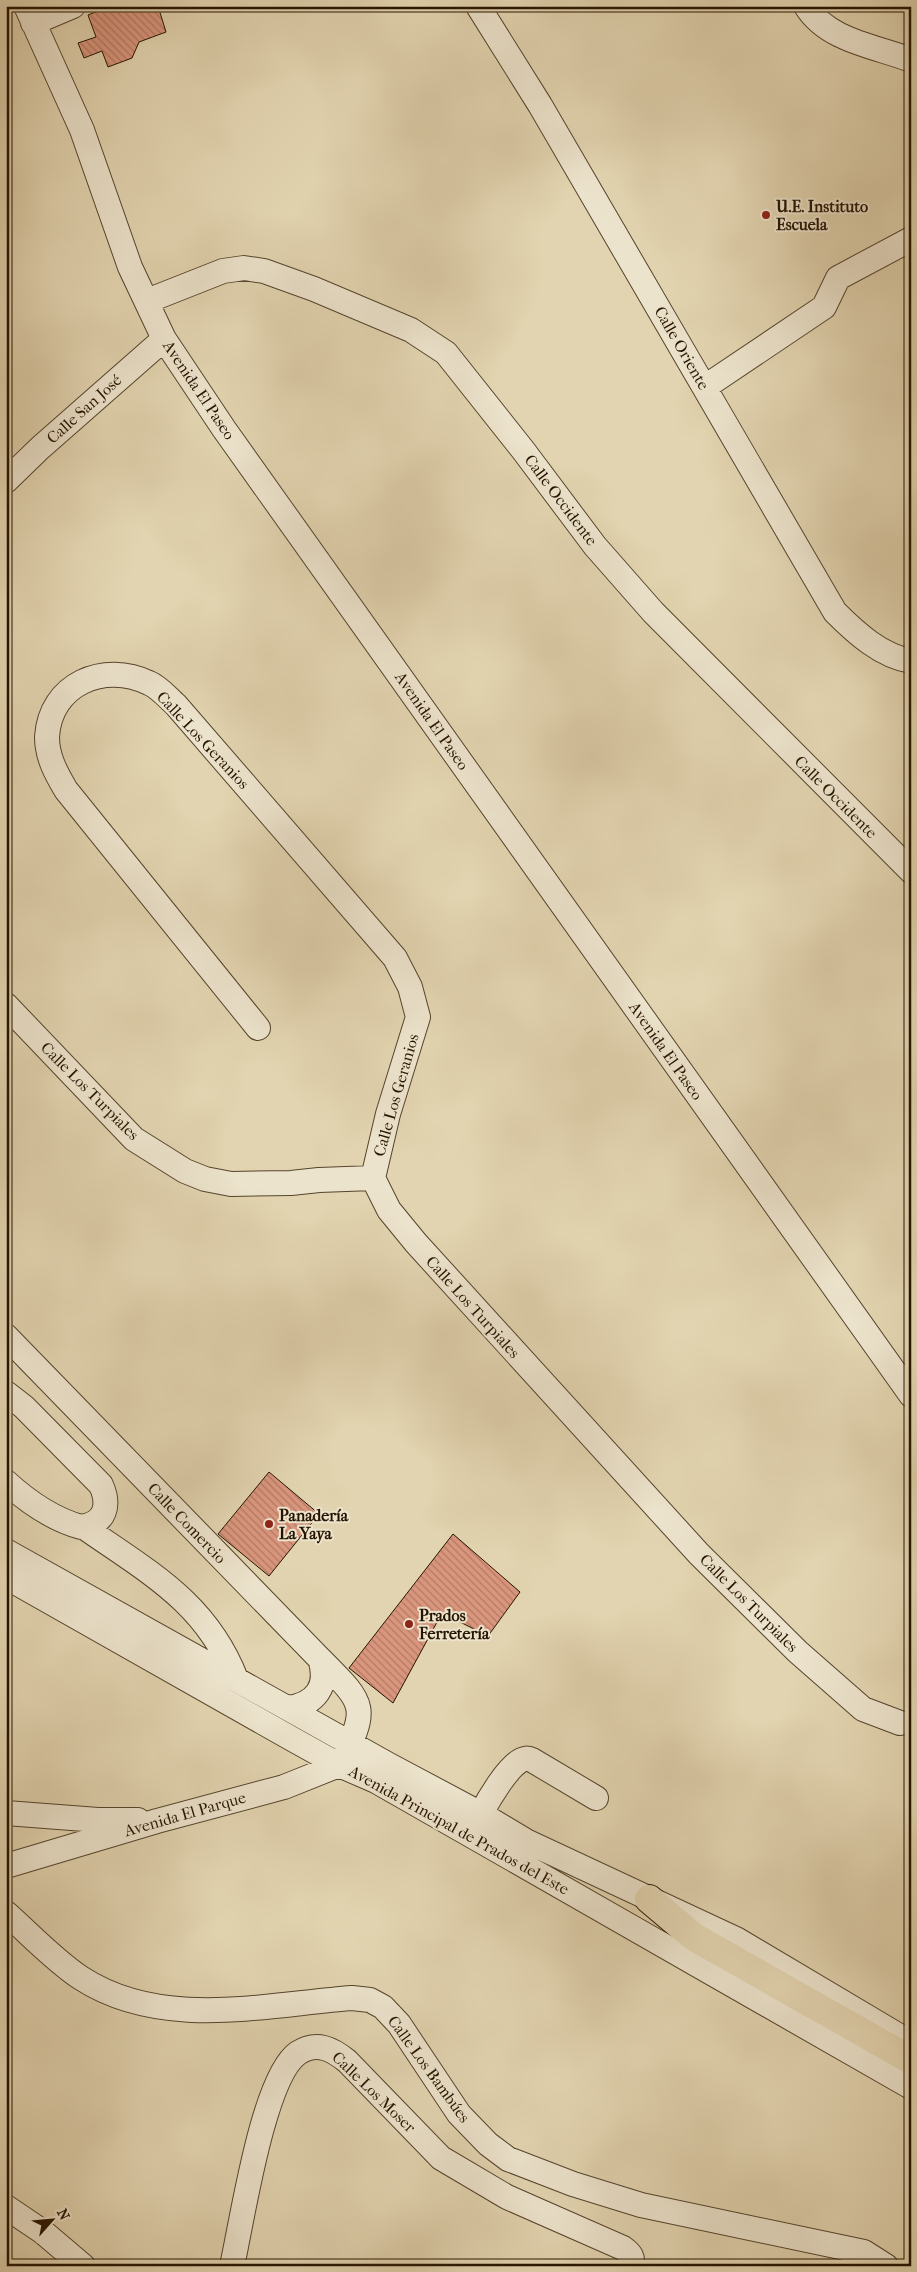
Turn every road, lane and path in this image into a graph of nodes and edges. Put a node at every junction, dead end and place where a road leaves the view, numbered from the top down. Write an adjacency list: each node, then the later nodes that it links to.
1 (73, 6): 4 (street)
2 (478, 6): 9 (street, Calle Oriente)
3 (806, 6): 5 (street)
4 (30, 15): 7 (street, Avenida El Paseo)
5 (911, 60)
6 (911, 239): 9 (street)
7 (147, 301): 8 (street, Avenida El Paseo); 12 (street, Calle Occidente)
8 (164, 339): 10 (street, Calle San José); 18 (street, Avenida El Paseo)
9 (705, 387): 11 (street, Calle Oriente)
10 (6, 481)
11 (911, 662)
12 (911, 871)
13 (6, 1005): 15 (street, Calle Los Turpiales)
14 (258, 1028): 15 (street, Calle Los Geranios)
15 (373, 1178): 26 (street, Calle Los Turpiales)
16 (6, 1336): 23 (street, Calle Comercio)
17 (6, 1393): 20 (street)
18 (911, 1396)
19 (6, 1482): 20 (street)
20 (84, 1527): 24 (street)
21 (6, 1550): 24 (street, Avenida Principal de Prados del Este)
22 (6, 1577): 28 (street, Avenida Principal de Prados del Este)
23 (320, 1659): 25 (street); 27 (street, Calle Comercio)
24 (236, 1679): 25 (street, Avenida Principal de Prados del Este)
25 (288, 1708): 27 (street, Avenida Principal de Prados del Este)
26 (900, 1723)
27 (350, 1744): 28 (street); 31 (street, Avenida Principal de Prados del Este)
28 (339, 1765): 32 (street, Avenida El Parque); 38 (street, Avenida Principal de Prados del Este)
29 (596, 1798): 31 (street)
30 (6, 1813): 32 (street)
31 (481, 1814): 34 (street, Avenida Principal de Prados del Este)
32 (157, 1820): 33 (street, Avenida El Parque)
33 (6, 1866)
34 (649, 1899): 36 (street, Avenida Principal de Prados del Este); 37 (highway)
35 (6, 1913): 43 (street, Calle Los Bambúes)
36 (911, 2043)
37 (911, 2060)
38 (911, 2087)
39 (6, 2207): 40 (street)
40 (83, 2266)
41 (232, 2266): 42 (street, Calle Los Moser)
42 (631, 2266)
43 (886, 2266)

